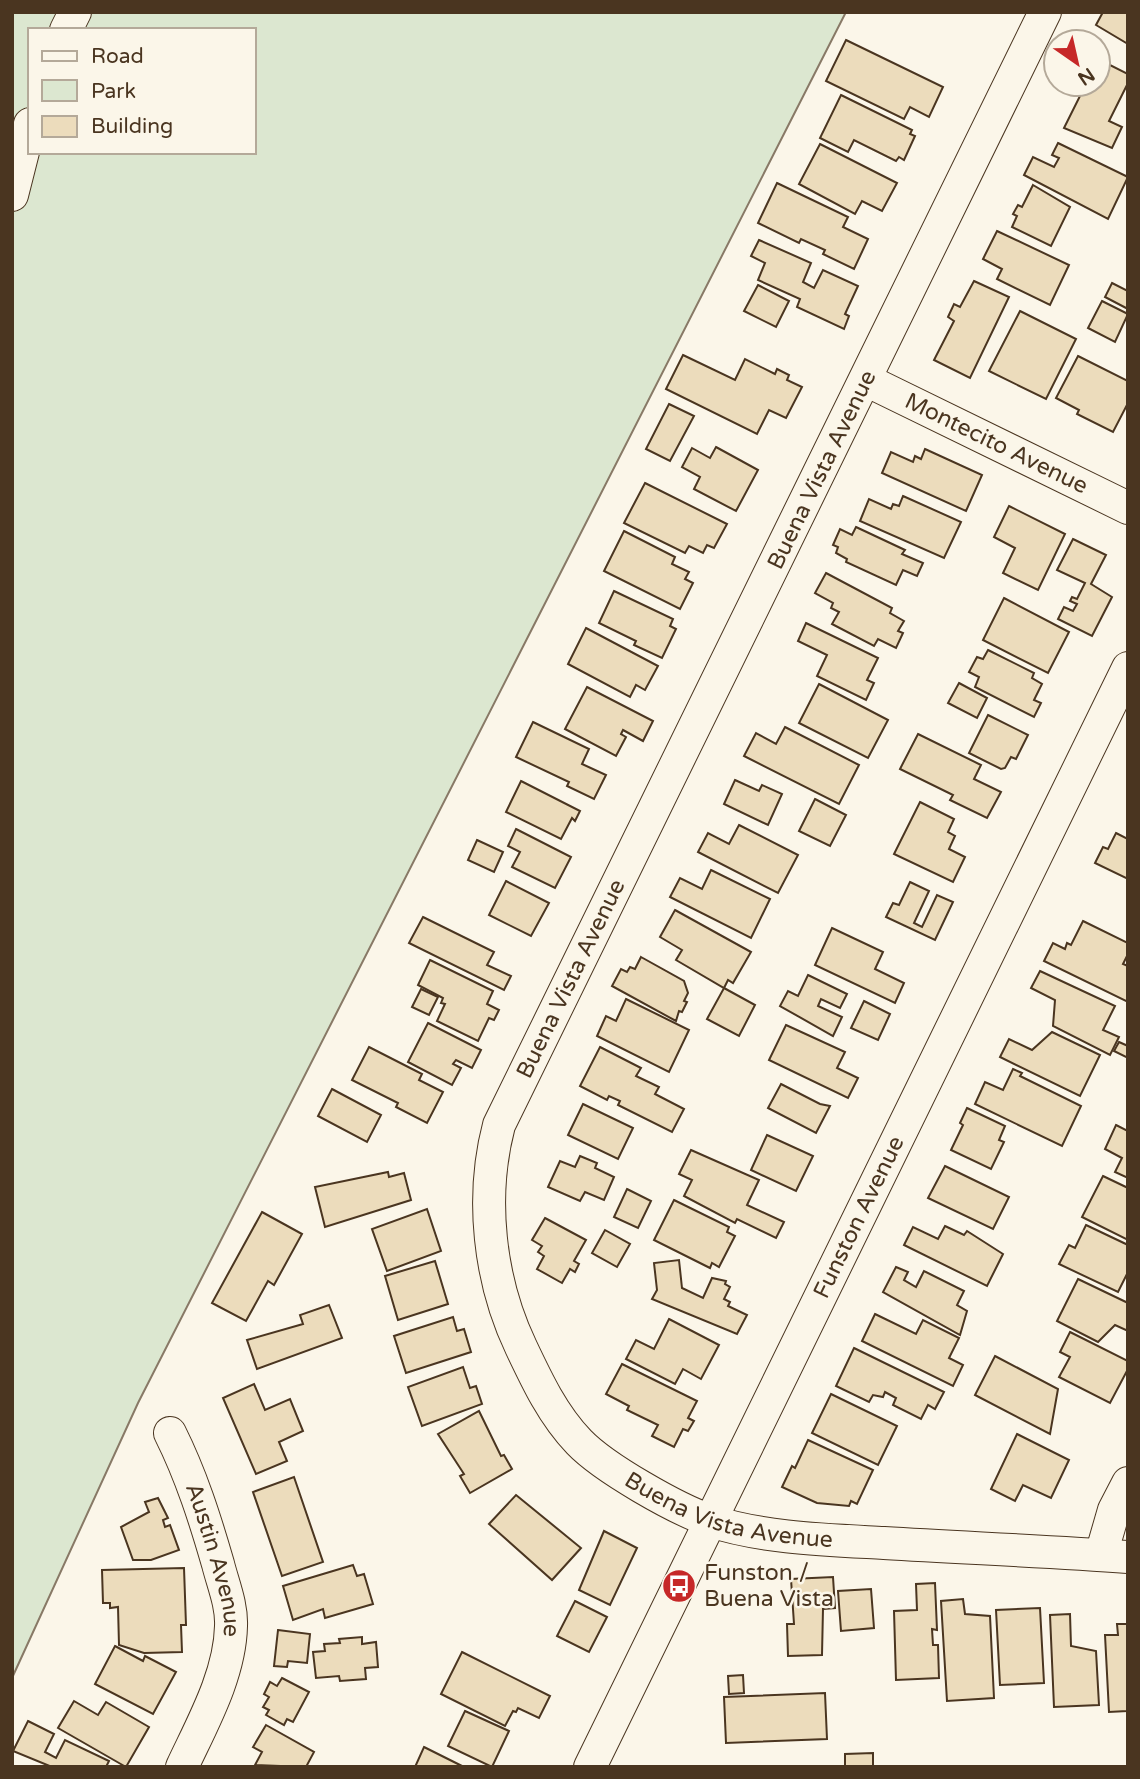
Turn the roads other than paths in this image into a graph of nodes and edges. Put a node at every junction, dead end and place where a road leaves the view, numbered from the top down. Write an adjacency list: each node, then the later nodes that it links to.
1 (75, 12): 3 (street)
2 (1045, 12): 6 (street, Buena Vista Avenue)
3 (67, 28)
4 (28, 132): 5 (street)
5 (12, 195)
6 (866, 380): 7 (street, Montecito Avenue); 11 (street, Buena Vista Avenue)
7 (1128, 508)
8 (1128, 668): 11 (street, Funston Avenue)
9 (170, 1433): 13 (street, Austin Avenue)
10 (1128, 1483): 12 (street)
11 (710, 1521): 12 (street, Buena Vista Avenue); 14 (street, Funston Avenue)
12 (1114, 1556)
13 (182, 1767)
14 (590, 1767)

